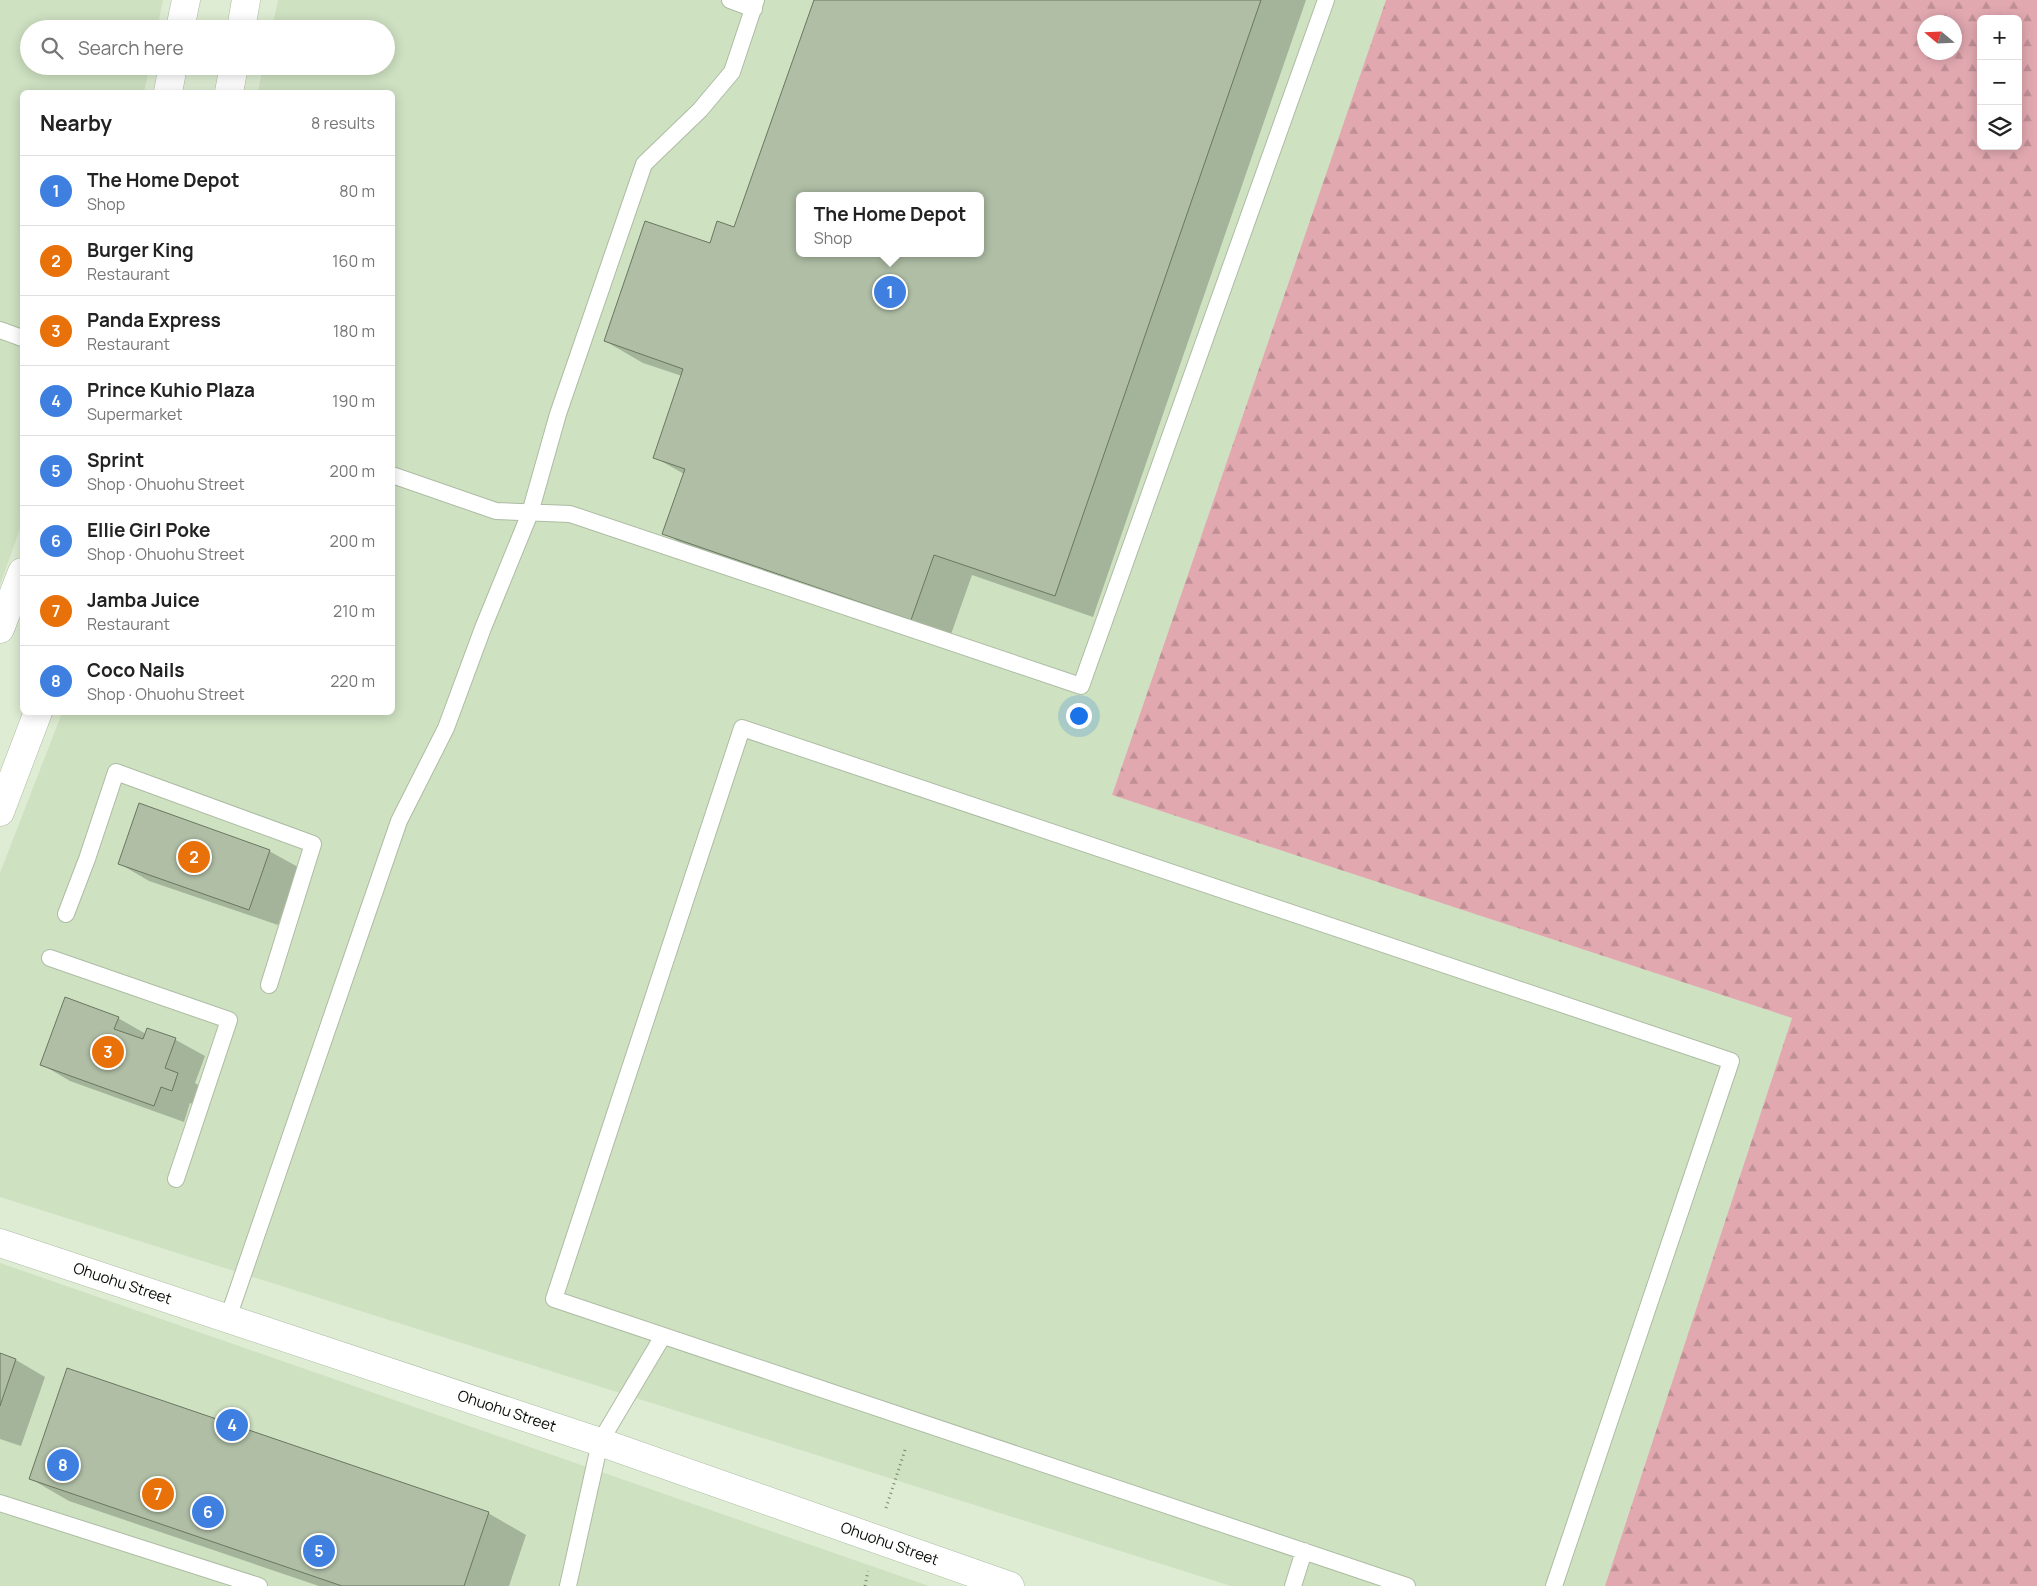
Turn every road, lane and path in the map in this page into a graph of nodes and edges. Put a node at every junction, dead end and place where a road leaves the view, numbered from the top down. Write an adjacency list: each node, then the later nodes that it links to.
1 (186, 0): 6 (street)
2 (246, 0): 7 (street)
3 (730, 0): 5 (lane)
4 (1326, 0): 15 (lane)
5 (755, 4): 15 (lane)
6 (182, 20)
7 (243, 20)
8 (171, 75): 10 (street)
9 (233, 75): 11 (street)
10 (168, 90)
11 (230, 90)
12 (0, 330): 13 (lane)
13 (20, 337)
14 (395, 476): 15 (lane)
15 (530, 513): 25 (lane)
16 (20, 577): 17 (street)
17 (0, 629)
18 (37, 715): 19 (street)
19 (0, 812)
20 (66, 914): 22 (lane)
21 (50, 958): 23 (lane)
22 (269, 985)
23 (176, 1179)
24 (0, 1243): 25 (street, Ohuohu Street)
25 (228, 1318): 28 (street, Ohuohu Street)
26 (663, 1336): 27 (lane); 28 (lane); 38 (lane)
27 (915, 1420): 30 (path); 31 (lane)
28 (600, 1442): 30 (street, Ohuohu Street); 32 (lane)
29 (0, 1503): 33 (lane)
30 (876, 1538): 34 (path); 35 (street, Ohuohu Street)
31 (1304, 1551): 36 (lane); 37 (lane)
32 (573, 1585)
33 (258, 1586)
34 (865, 1586)
35 (1010, 1586)
36 (1293, 1586)
37 (1406, 1586)
38 (1554, 1586)

